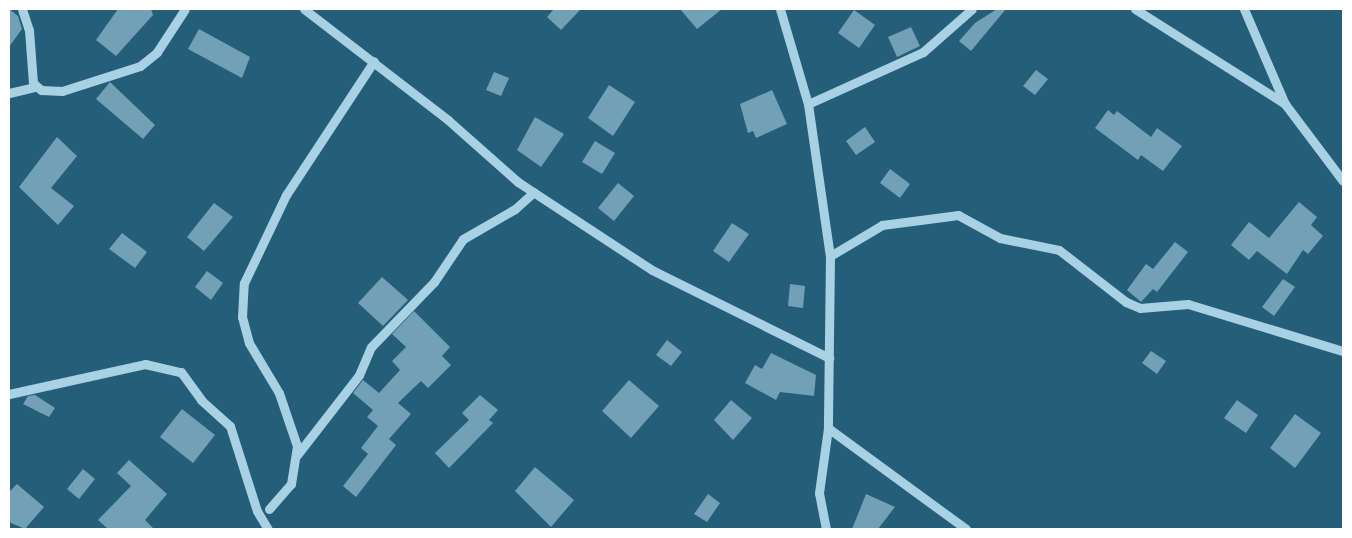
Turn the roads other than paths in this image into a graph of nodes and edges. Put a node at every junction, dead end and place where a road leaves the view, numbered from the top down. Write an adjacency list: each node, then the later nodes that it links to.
1 (22, 9): 9 (street)
2 (185, 9): 9 (street)
3 (304, 9): 8 (street)
4 (780, 9): 11 (street)
5 (972, 9): 11 (street)
6 (1135, 9): 12 (street)
7 (1244, 9): 12 (street)
8 (374, 61): 14 (street); 20 (street)
9 (36, 87): 10 (street)
10 (9, 93)
11 (808, 104): 15 (street)
12 (1285, 104): 13 (street)
13 (1343, 181)
14 (534, 192): 17 (street); 20 (street)
15 (830, 256): 16 (street); 17 (street)
16 (1343, 351)
17 (829, 358): 19 (street)
18 (9, 394): 22 (street)
19 (828, 428): 23 (street); 24 (street)
20 (298, 455): 21 (street)
21 (269, 509)
22 (268, 529)
23 (826, 529)
24 (966, 529)

